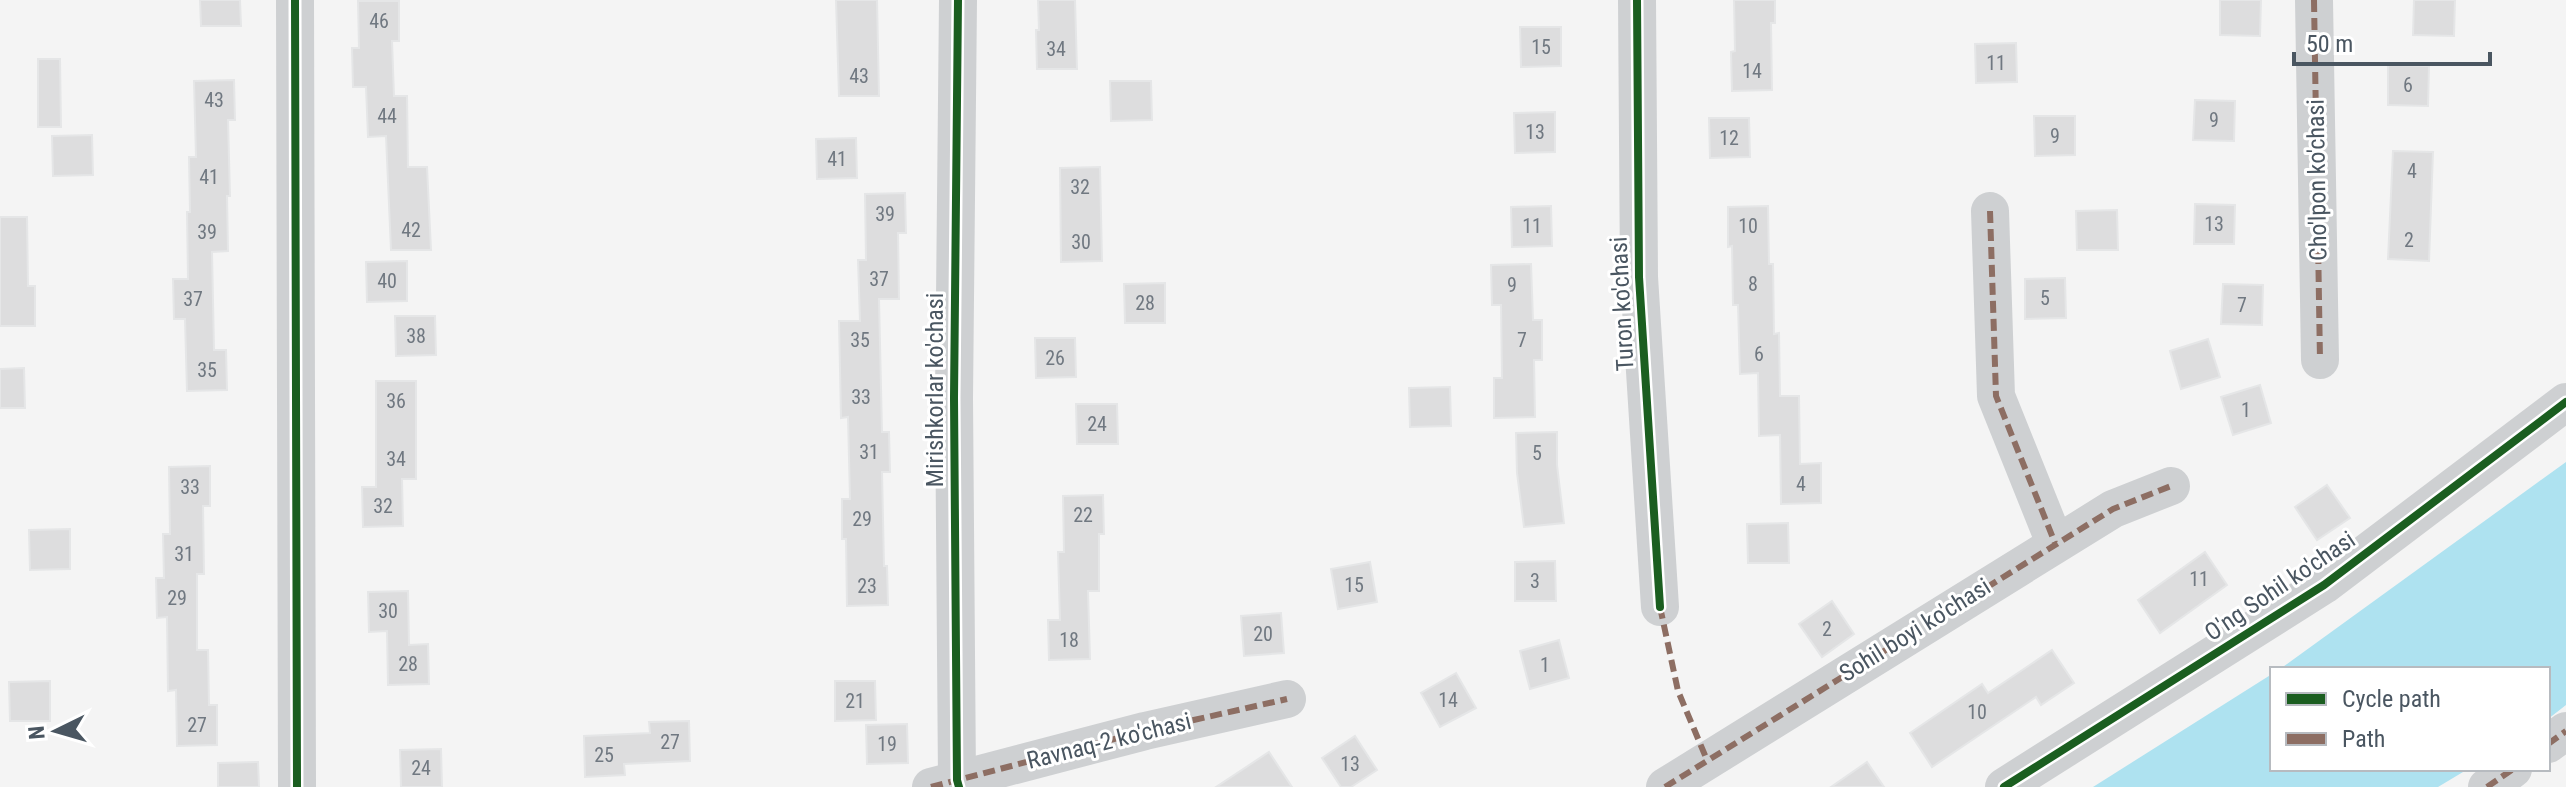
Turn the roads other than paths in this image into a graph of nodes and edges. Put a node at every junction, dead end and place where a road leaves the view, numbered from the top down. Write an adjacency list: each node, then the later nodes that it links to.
1 (295, 0): 14 (street)
2 (958, 0): 13 (street, Mirishkorlar ko'chasi)
3 (1637, 0): 10 (street, Turon ko'chasi)
4 (2314, 0): 6 (street, Cho'lpon ko'chasi)
5 (1990, 211): 9 (street)
6 (2320, 360)
7 (2566, 402): 16 (street, O'ng Sohil ko'chasi)
8 (2171, 486): 9 (street, Sohil boyi ko'chasi)
9 (2055, 543): 15 (street, Sohil boyi ko'chasi)
10 (1660, 607)
11 (1287, 699): 13 (street, Ravnaq-2 ko'chasi)
12 (2510, 771): 17 (street)
13 (949, 785)
14 (297, 787)
15 (1665, 787)
16 (2004, 787)
17 (2487, 787)

